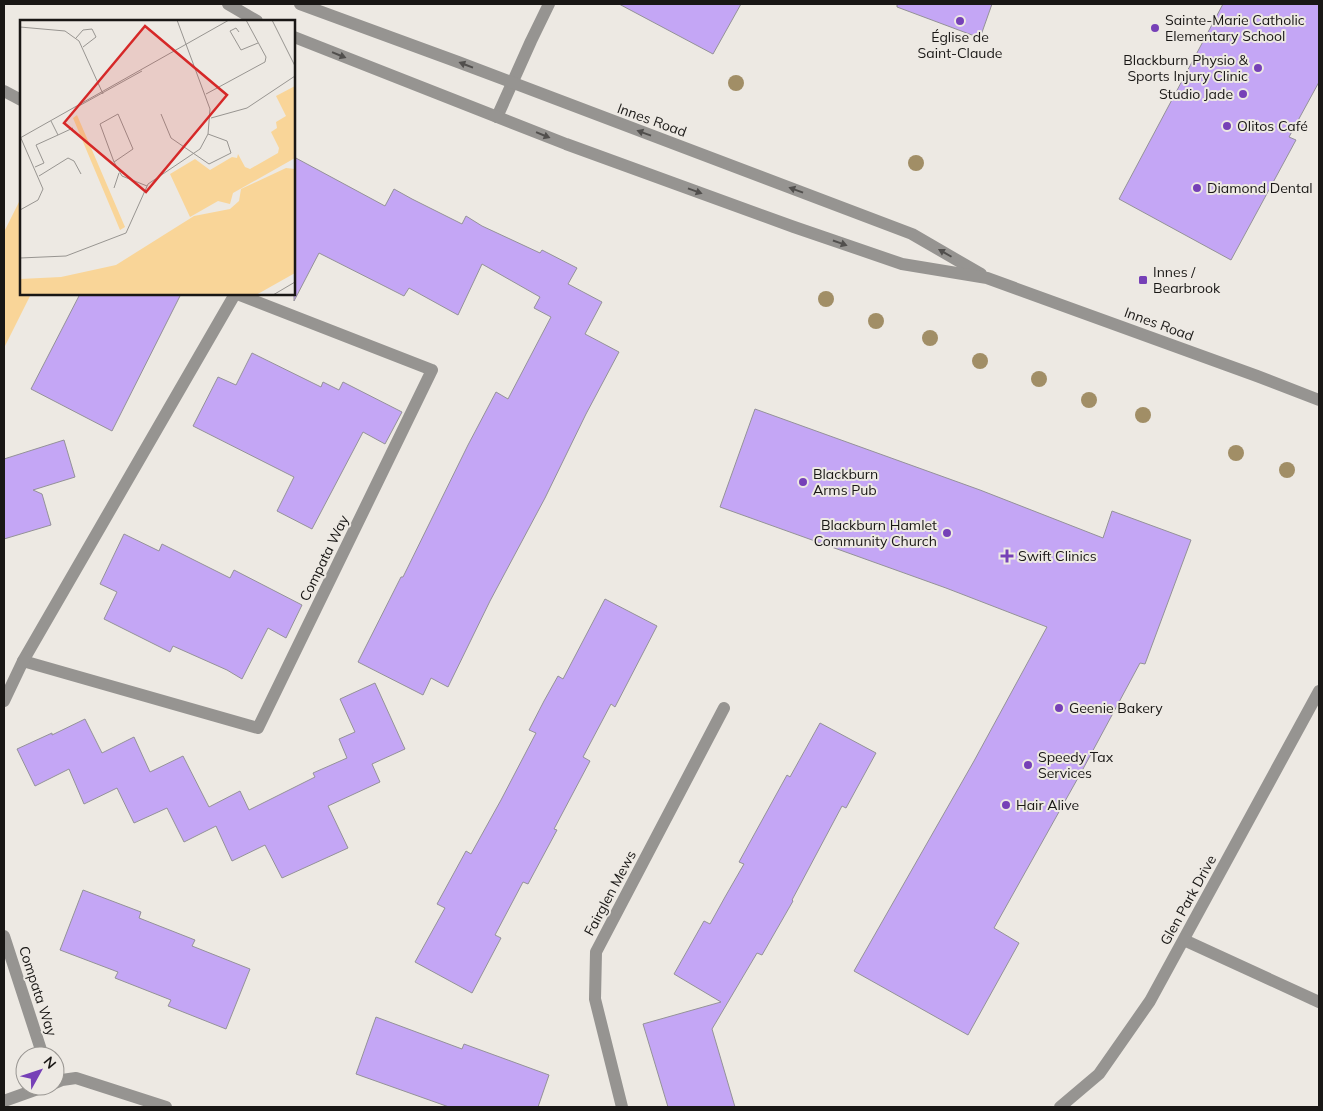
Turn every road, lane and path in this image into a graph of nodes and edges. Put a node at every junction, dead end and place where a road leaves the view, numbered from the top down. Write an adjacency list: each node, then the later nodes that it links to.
1 (228, 4): 4 (street)
2 (300, 4): 6 (street, Innes Road, one-way to 2)
3 (549, 4): 6 (street)
4 (255, 20)
5 (295, 37): 9 (street, Innes Road, one-way to 9)
6 (512, 83): 9 (street); 10 (street, Innes Road, one-way to 6)
7 (4, 92): 8 (street)
8 (20, 100)
9 (497, 116): 10 (street, Innes Road, one-way to 10)
10 (987, 278): 13 (street, Innes Road)
11 (235, 295): 14 (street, Compata Way)
12 (239, 295): 14 (street, Compata Way)
13 (1319, 400)
14 (23, 661): 16 (street, Compata Way)
15 (1319, 691): 19 (street, Glen Park Drive)
16 (4, 701)
17 (724, 708): 26 (street, Fairglen Mews)
18 (4, 936): 21 (street, Compata Way)
19 (1184, 940): 20 (street); 27 (street, Glen Park Drive)
20 (1319, 1002)
21 (40, 1046)
22 (65, 1080): 25 (street)
23 (18, 1096): 24 (street)
24 (4, 1101)
25 (166, 1107)
26 (622, 1107)
27 (1060, 1107)

